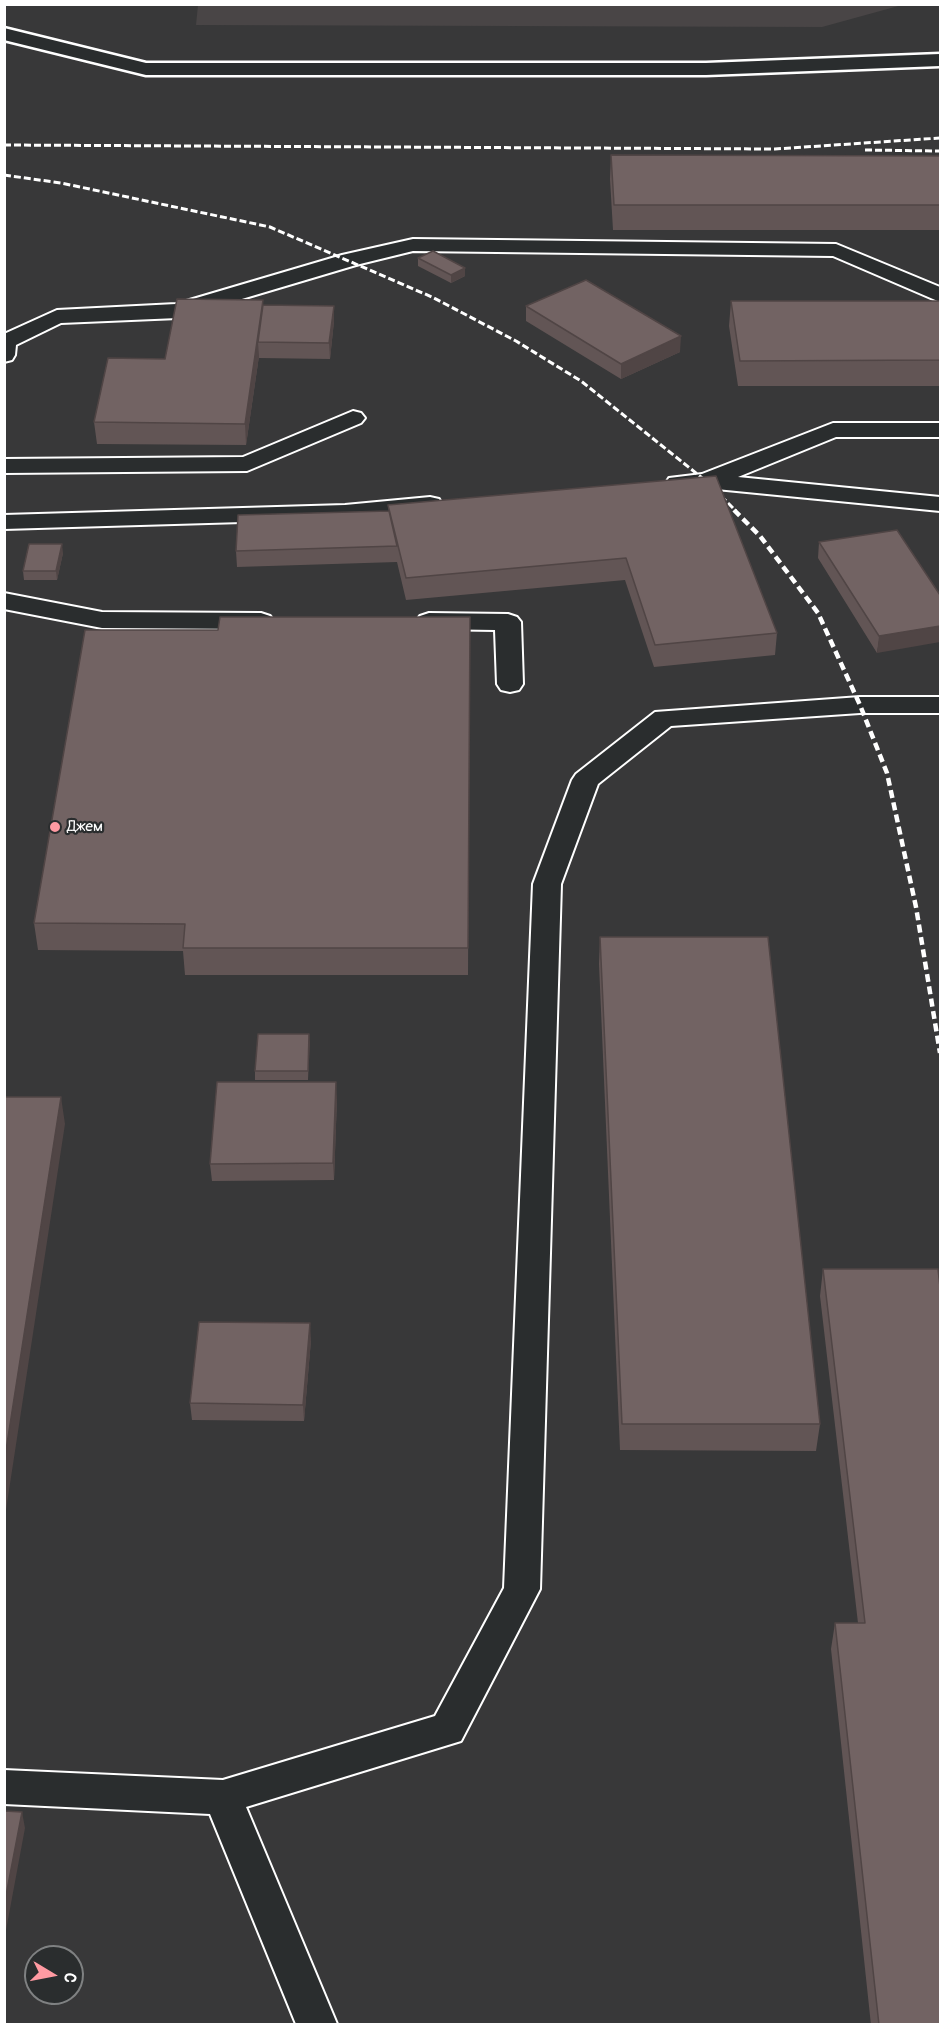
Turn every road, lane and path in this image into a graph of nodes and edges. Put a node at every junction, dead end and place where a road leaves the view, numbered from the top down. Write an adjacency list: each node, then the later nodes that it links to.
1 (4, 34): 2 (street)
2 (940, 60)
3 (940, 296): 4 (lane)
4 (4, 355)
5 (353, 418): 7 (lane)
6 (940, 430): 8 (lane)
7 (4, 466)
8 (706, 481): 9 (lane); 11 (lane)
9 (659, 485)
10 (450, 503): 12 (lane)
11 (940, 504)
12 (4, 522)
13 (4, 601): 14 (lane)
14 (282, 621)
15 (401, 621): 16 (lane)
16 (510, 684)
17 (940, 705): 19 (lane)
18 (4, 1787): 19 (lane)
19 (223, 1797): 20 (lane)
20 (316, 2025)

